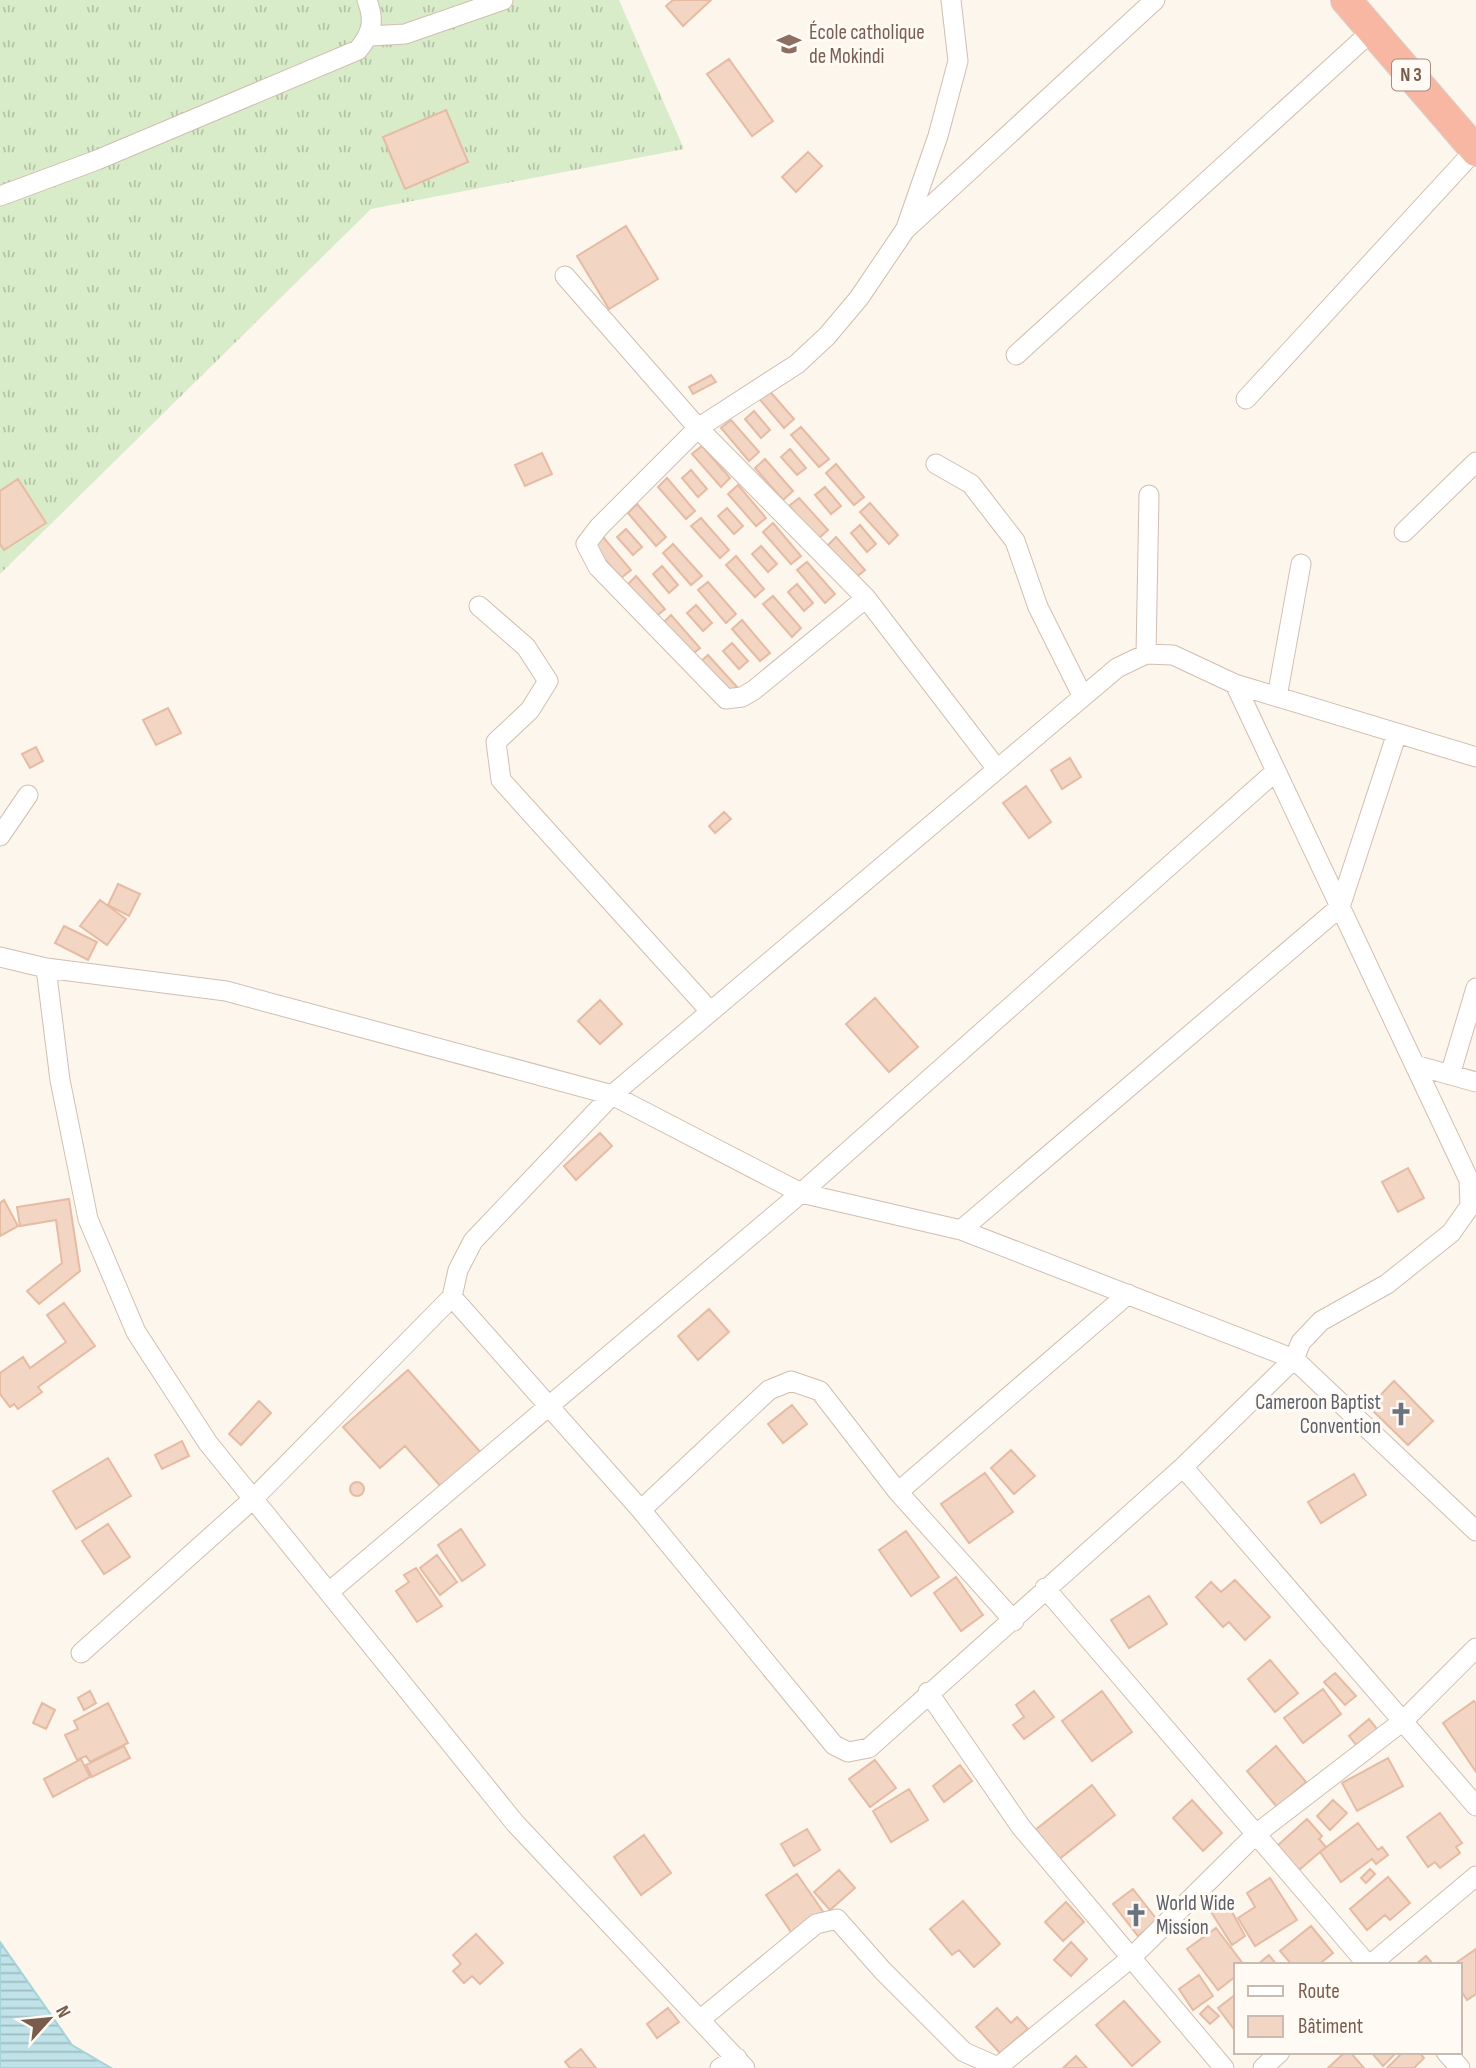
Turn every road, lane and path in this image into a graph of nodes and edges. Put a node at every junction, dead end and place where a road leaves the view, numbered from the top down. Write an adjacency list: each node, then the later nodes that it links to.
1 (367, 0): 7 (street)
2 (503, 0): 7 (street)
3 (951, 0): 10 (street)
4 (1155, 0): 10 (street)
5 (1346, 0): 6 (highway, N 3)
6 (1373, 30): 8 (highway, N 3); 12 (street)
7 (370, 36): 9 (street)
8 (1475, 151): 13 (street)
9 (0, 195)
10 (905, 230): 14 (street)
11 (565, 276): 14 (street)
12 (1016, 355)
13 (1245, 399)
14 (698, 428): 20 (street); 20 (street)
15 (1476, 462): 18 (street)
16 (936, 464): 25 (street)
17 (1149, 495): 22 (street)
18 (1404, 532)
19 (1301, 564): 24 (street)
20 (866, 598): 28 (street)
21 (479, 606): 36 (street)
22 (1146, 654): 23 (street); 25 (street)
23 (1235, 684): 24 (street); 29 (street)
24 (1277, 696): 26 (street)
25 (1083, 697): 28 (street)
26 (1397, 733): 27 (street); 32 (street)
27 (1476, 757)
28 (998, 769): 36 (street)
29 (1276, 771): 32 (street); 41 (street)
30 (28, 795): 31 (street)
31 (0, 836)
32 (1340, 906): 37 (street); 43 (street)
33 (0, 957): 34 (street)
34 (46, 968): 40 (street); 50 (street)
35 (1476, 988): 38 (street)
36 (710, 1012): 40 (street)
37 (1415, 1065): 38 (street); 42 (street)
38 (1450, 1075): 39 (street)
39 (1476, 1082)
40 (612, 1095): 41 (street); 45 (street)
41 (801, 1193): 43 (street); 47 (street)
42 (1473, 1208): 46 (street)
43 (961, 1230): 44 (street)
44 (1128, 1294): 46 (street); 49 (street)
45 (452, 1297): 47 (street); 50 (street)
46 (1294, 1359): 48 (street); 52 (street)
47 (549, 1406): 51 (street); 54 (street)
48 (1183, 1467): 53 (street); 59 (street)
49 (898, 1492): 51 (street); 55 (street)
50 (253, 1499): 54 (street); 57 (street)
51 (641, 1510): 58 (street)
52 (1476, 1531)
53 (1045, 1588): 55 (street); 61 (street)
54 (329, 1592): 66 (street)
55 (1014, 1621): 58 (street)
56 (1476, 1648): 59 (street)
57 (81, 1653)
58 (928, 1692): 63 (street)
59 (1403, 1721): 60 (street); 61 (street)
60 (1476, 1806)
61 (1256, 1834): 63 (street); 64 (street)
62 (1476, 1876): 65 (street)
63 (1131, 1958): 66 (street); 69 (street)
64 (1367, 1963)
65 (1371, 1963)
66 (701, 2019): 68 (street)
67 (1448, 2054): 70 (street)
68 (734, 2065)
69 (1224, 2068)
70 (1460, 2068)

